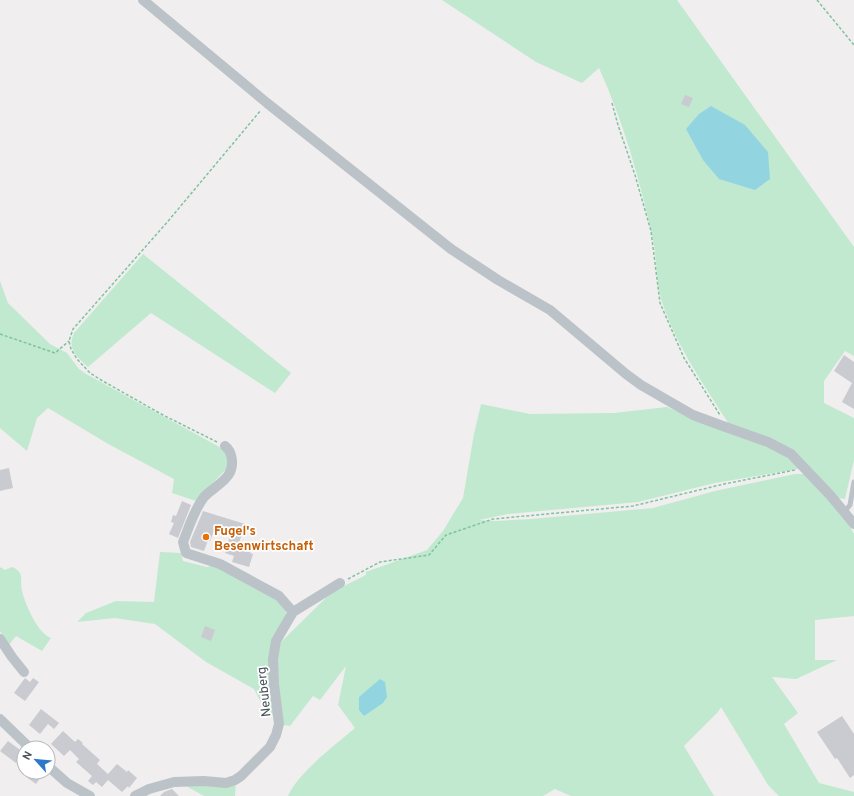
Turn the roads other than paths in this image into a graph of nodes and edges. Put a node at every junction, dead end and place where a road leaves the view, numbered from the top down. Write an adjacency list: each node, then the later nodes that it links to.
1 (143, 0): 4 (street)
2 (225, 446): 7 (street)
3 (854, 482): 4 (lane)
4 (844, 511): 5 (street)
5 (854, 524)
6 (340, 583): 7 (street, Neuberg)
7 (293, 612): 14 (street, Neuberg)
8 (0, 639): 9 (street)
9 (24, 672)
10 (0, 719): 11 (street)
11 (22, 740)
12 (56, 773): 13 (street)
13 (90, 796)
14 (135, 796)

